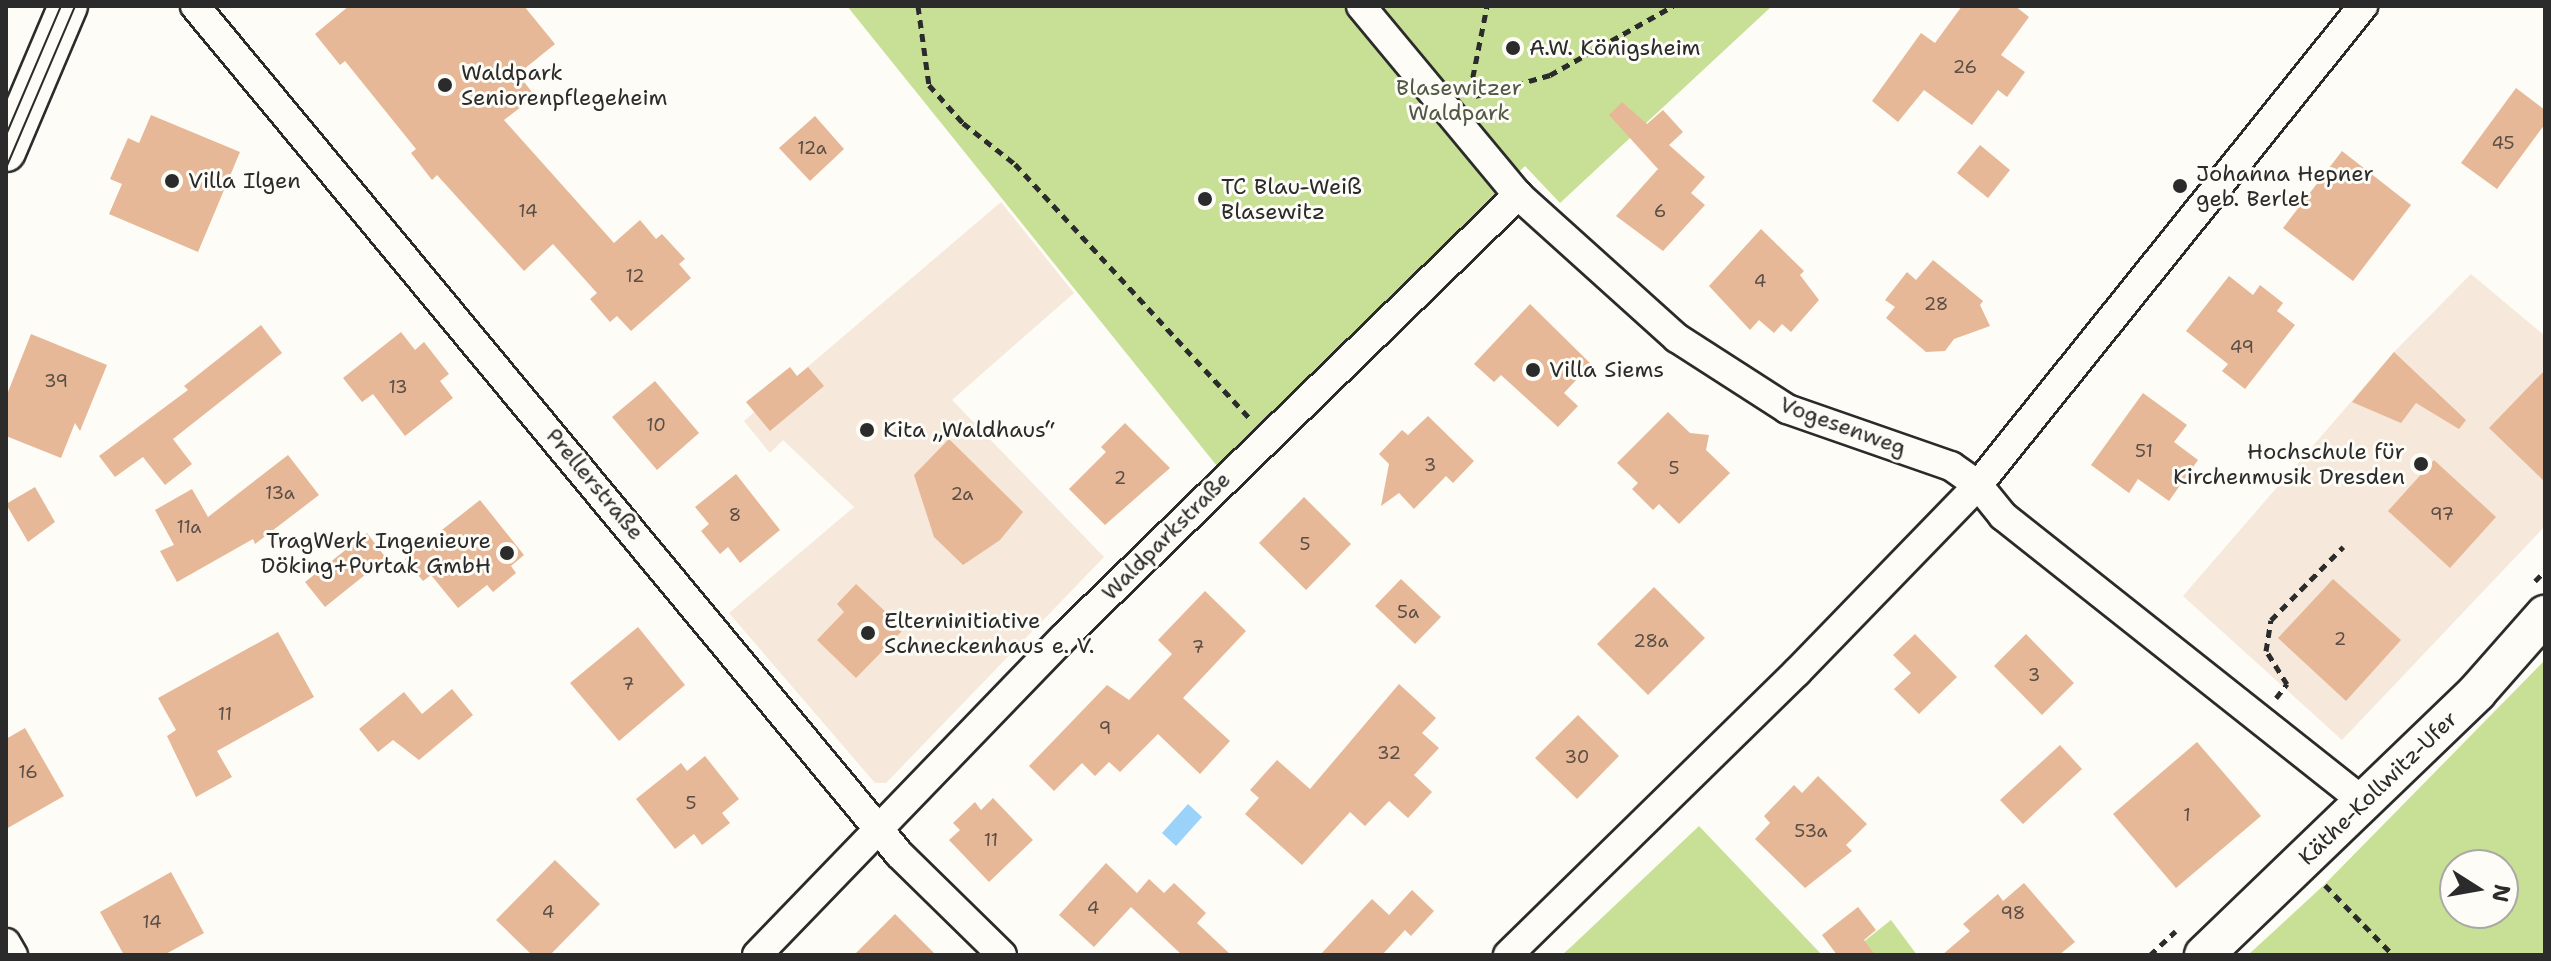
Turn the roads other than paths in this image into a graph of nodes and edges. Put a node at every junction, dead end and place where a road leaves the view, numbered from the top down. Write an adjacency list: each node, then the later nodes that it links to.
1 (68, 6): 5 (main road)
2 (195, 6): 10 (street, Prellerstraße)
3 (1361, 6): 6 (street, Vogesenweg)
4 (2363, 6): 7 (street)
5 (6, 152)
6 (1518, 195): 7 (street, Vogesenweg); 10 (street, Waldparkstraße)
7 (1978, 485): 9 (street, Vogesenweg); 15 (street)
8 (2545, 615): 9 (main road, Käthe-Kollwitz-Ufer)
9 (2364, 802): 16 (main road, Käthe-Kollwitz-Ufer)
10 (880, 827): 13 (street, Waldparkstraße); 14 (street, Prellerstraße)
11 (6, 943): 12 (street)
12 (13, 955)
13 (757, 955)
14 (1002, 955)
15 (1508, 955)
16 (2204, 955)

